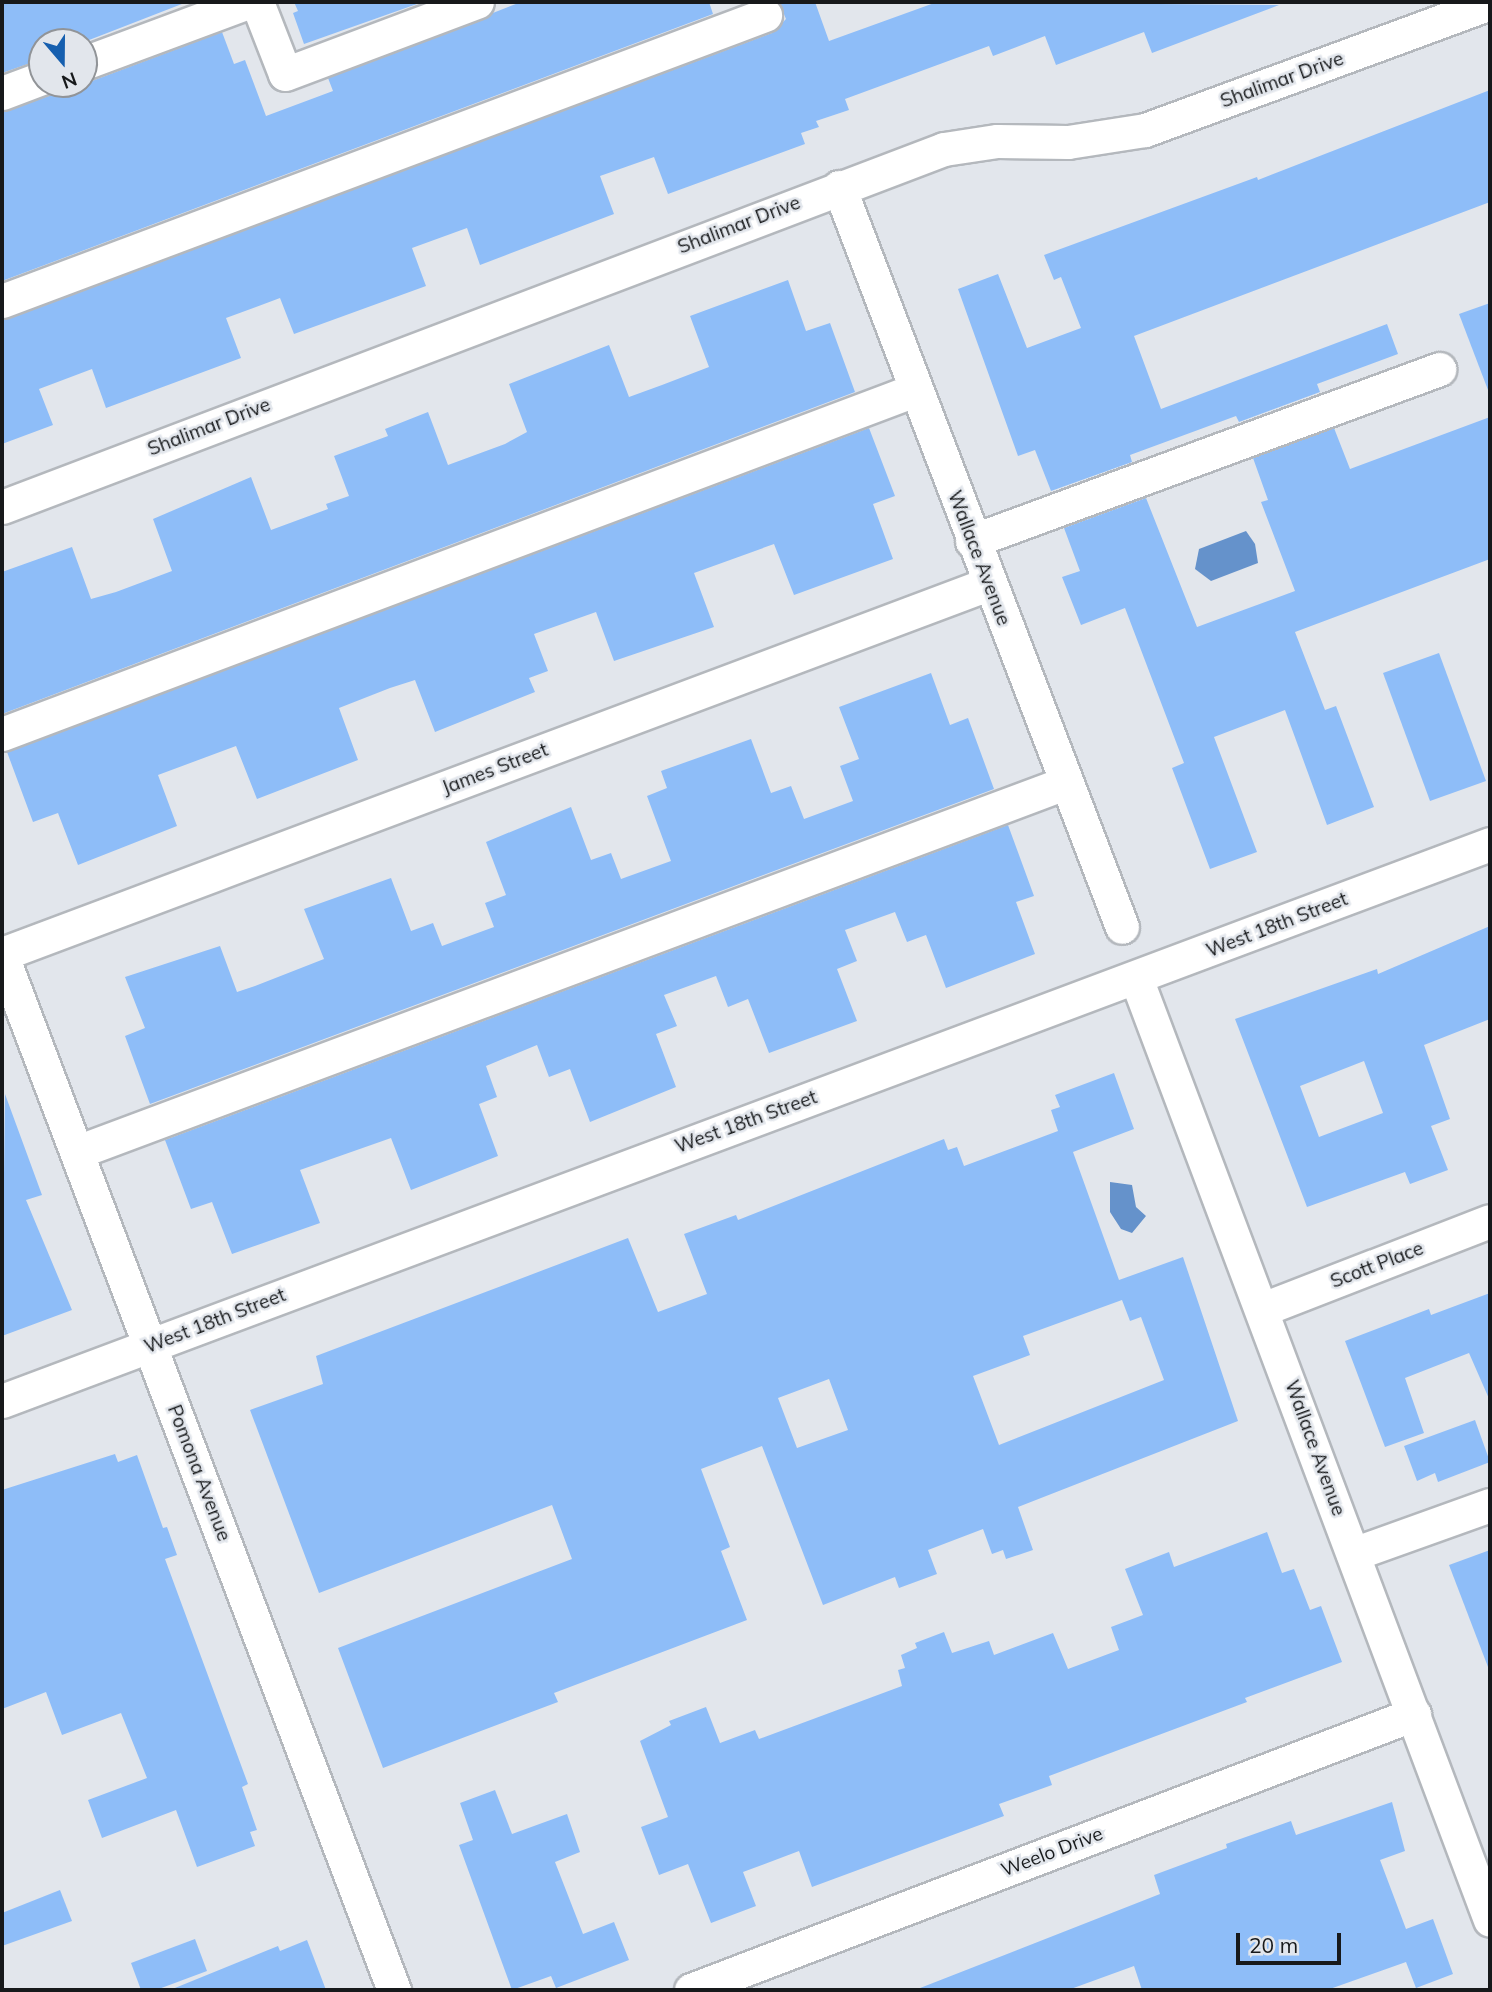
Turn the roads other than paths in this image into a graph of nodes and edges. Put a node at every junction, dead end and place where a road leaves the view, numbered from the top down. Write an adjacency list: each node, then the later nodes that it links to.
1 (248, 2): 6 (street)
2 (257, 2): 3 (street)
3 (477, 2)
4 (1490, 3): 9 (street, Shalimar Drive)
5 (765, 15): 10 (street)
6 (98, 58)
7 (28, 83): 8 (street)
8 (2, 93)
9 (839, 187): 12 (street, Wallace Avenue); 13 (street, Shalimar Drive)
10 (2, 301)
11 (1439, 369): 14 (street)
12 (915, 390): 14 (street, Wallace Avenue); 16 (street)
13 (2, 507)
14 (972, 541): 15 (street, Wallace Avenue)
15 (988, 584): 17 (street, Wallace Avenue); 20 (street, James Street)
16 (2, 734)
17 (1065, 783): 19 (street, Wallace Avenue); 22 (street)
18 (1490, 845): 21 (street, West 18th Street)
19 (1122, 927)
20 (2, 955): 22 (street, Pomona Avenue)
21 (1136, 978): 24 (street, Wallace Avenue); 25 (street, West 18th Street)
22 (77, 1152): 25 (street, Pomona Avenue)
23 (1490, 1222): 24 (street, Scott Place)
24 (1263, 1309): 28 (street, Wallace Avenue)
25 (150, 1345): 26 (street, West 18th Street); 31 (street, Pomona Avenue)
26 (2, 1401)
27 (1490, 1505): 28 (street)
28 (1353, 1554): 29 (street, Wallace Avenue)
29 (1414, 1714): 30 (street, Wallace Avenue); 32 (street, Weelo Drive)
30 (1490, 1920)
31 (394, 1990)
32 (691, 1990)

